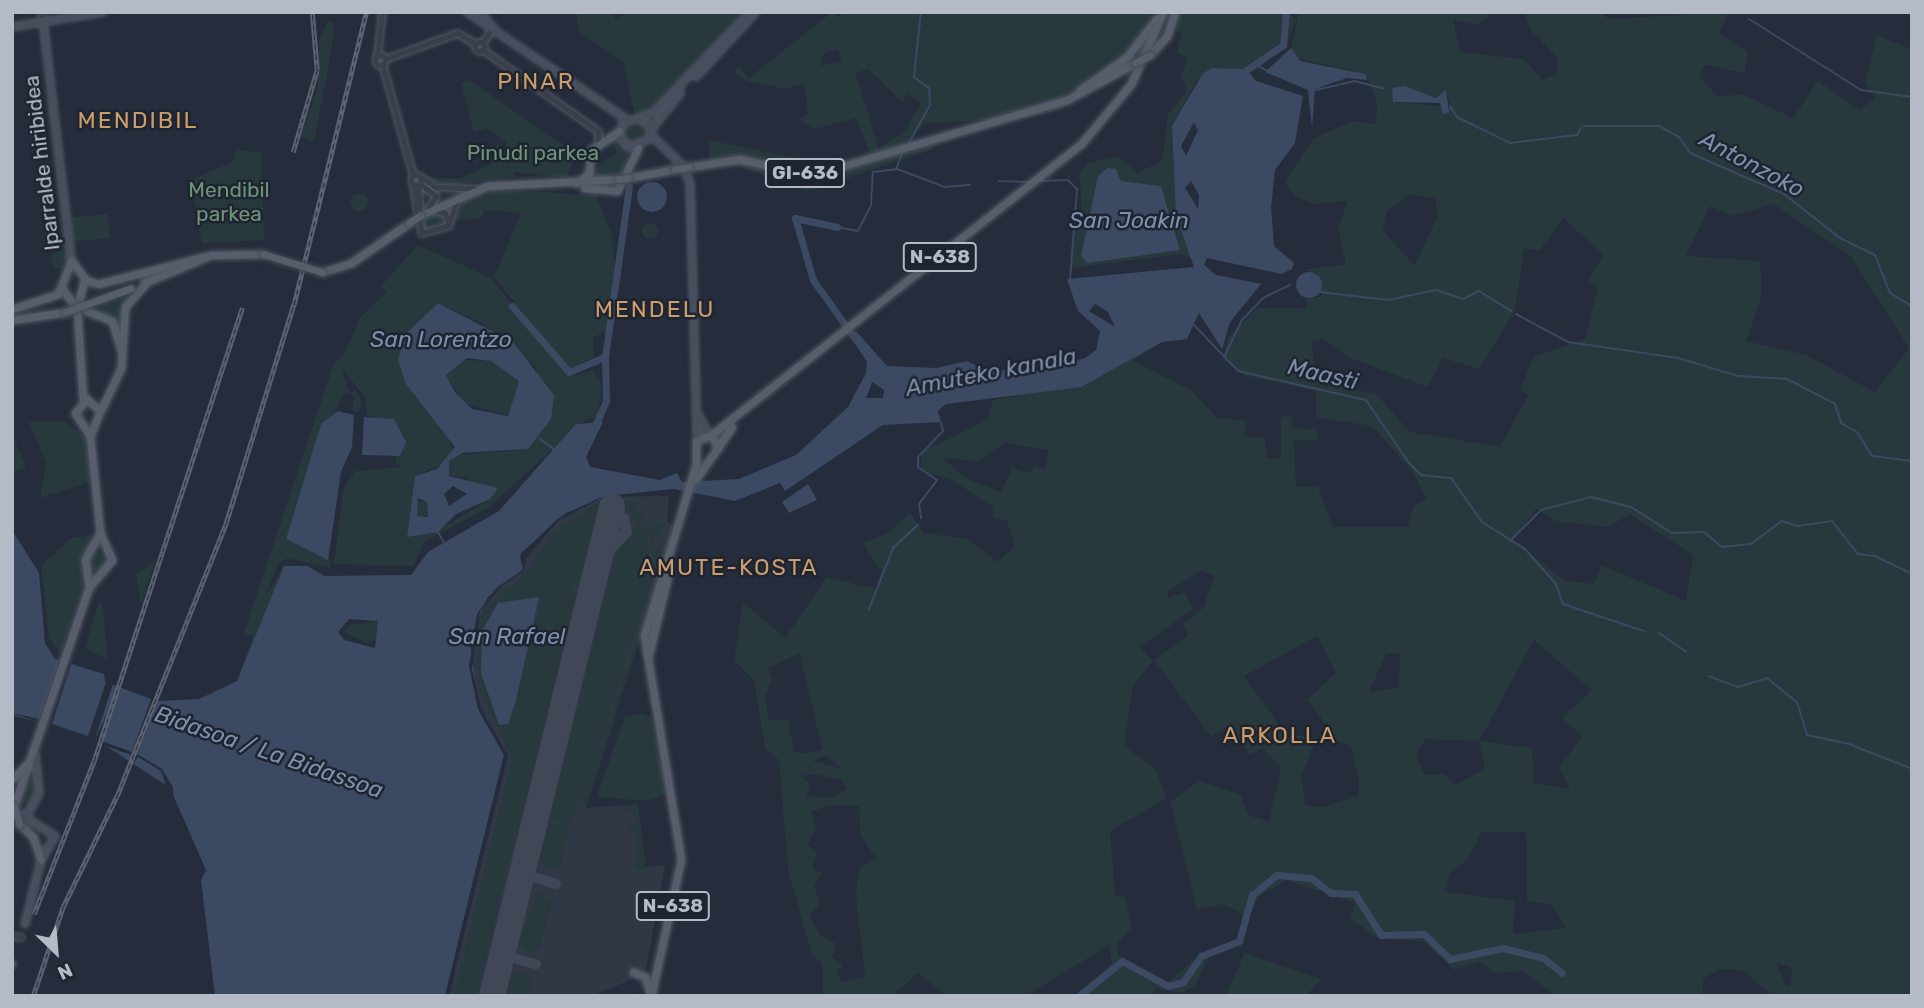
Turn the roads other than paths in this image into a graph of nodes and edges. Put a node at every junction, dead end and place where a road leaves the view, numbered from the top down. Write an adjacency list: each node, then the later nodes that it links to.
1 (41, 12): 11 (street)
2 (92, 12): 11 (main road)
3 (103, 12): 11 (main road)
4 (382, 12): 15 (street)
5 (467, 12): 13 (main road)
6 (480, 12): 13 (main road)
7 (750, 12): 18 (main road)
8 (756, 12): 21 (main road)
9 (1175, 12): 16 (main road, GI-636, bridge)
10 (1162, 13): 16 (main road, GI-636); 48 (main road, N-638)
11 (43, 21): 12 (main road); 32 (main road, Iparralde hiribidea)
12 (12, 26)
13 (494, 32): 14 (street); 17 (main road)
14 (481, 46): 15 (street); 22 (street)
15 (384, 62): 25 (street)
16 (1031, 110): 27 (main road, GI-636, bridge)
17 (611, 115): 19 (main road); 20 (main road)
18 (639, 118): 19 (main road); 21 (main road)
19 (628, 120): 20 (main road)
20 (619, 130): 22 (main road); 23 (main road)
21 (651, 133): 23 (main road); 24 (main road)
22 (598, 143): 26 (main road)
23 (642, 146): 24 (main road); 27 (main road)
24 (661, 148): 44 (main road)
25 (418, 182): 28 (street); 29 (street); 29 (street)
26 (544, 186): 27 (main road, GI-636); 28 (main road, GI-636)
27 (569, 186)
28 (474, 188): 29 (main road, GI-636); 30 (street)
29 (422, 213): 30 (street); 30 (street); 31 (main road, GI-636, bridge)
30 (450, 224)
31 (211, 255): 34 (main road); 35 (main road, GI-636)
32 (71, 260): 33 (main road, Iparralde hiribidea); 34 (main road, Iparralde hiribidea)
33 (67, 276): 34 (main road); 36 (main road, Iparralde hiribidea)
34 (83, 277): 37 (main road)
35 (148, 281): 41 (main road, GI-636, bridge); 43 (main road)
36 (62, 288): 38 (main road); 39 (main road)
37 (82, 296): 38 (main road); 40 (main road)
38 (68, 297): 40 (main road)
39 (12, 310)
40 (77, 310): 46 (main road)
41 (65, 312): 42 (main road, GI-636); 43 (main road, bridge)
42 (12, 320)
43 (121, 368): 45 (main road)
44 (695, 393): 51 (main road); 53 (main road)
45 (109, 396): 46 (main road); 47 (main road)
46 (89, 400): 47 (main road); 50 (main road)
47 (100, 411): 49 (main road)
48 (743, 414): 51 (main road, N-638); 54 (main road, N-638)
49 (95, 422): 50 (main road); 52 (main road)
50 (83, 424): 52 (main road)
51 (710, 434): 53 (main road, N-638); 54 (main road)
52 (90, 436): 59 (main road)
53 (697, 438): 55 (main road, N-638)
54 (718, 448): 56 (main road, N-638)
55 (696, 450): 56 (main road); 57 (main road, N-638)
56 (709, 457): 57 (main road, N-638)
57 (695, 474): 58 (main road, N-638)
58 (688, 497): 65 (main road, N-638); 65 (main road, N-638)
59 (100, 533): 60 (main road); 61 (main road)
60 (93, 549): 61 (main road); 62 (main road)
61 (105, 550): 63 (main road)
62 (88, 571): 63 (main road); 64 (main road)
63 (100, 576): 64 (main road)
64 (89, 587): 66 (main road)
65 (650, 680): 69 (main road, N-638)
66 (35, 753): 67 (main road); 68 (main road); 70 (main road)
67 (12, 779)
68 (13, 807): 70 (main road); 71 (main road, bridge)
69 (674, 814): 73 (main road, N-638); 74 (main road, N-638)
70 (27, 815): 72 (main road)
71 (15, 823): 72 (main road)
72 (41, 860): 75 (main road)
73 (675, 883): 74 (main road); 79 (main road, N-638)
74 (673, 904): 79 (main road, N-638)
75 (25, 924)
76 (12, 936): 77 (street)
77 (21, 937)
78 (633, 972): 79 (main road)
79 (649, 994)

